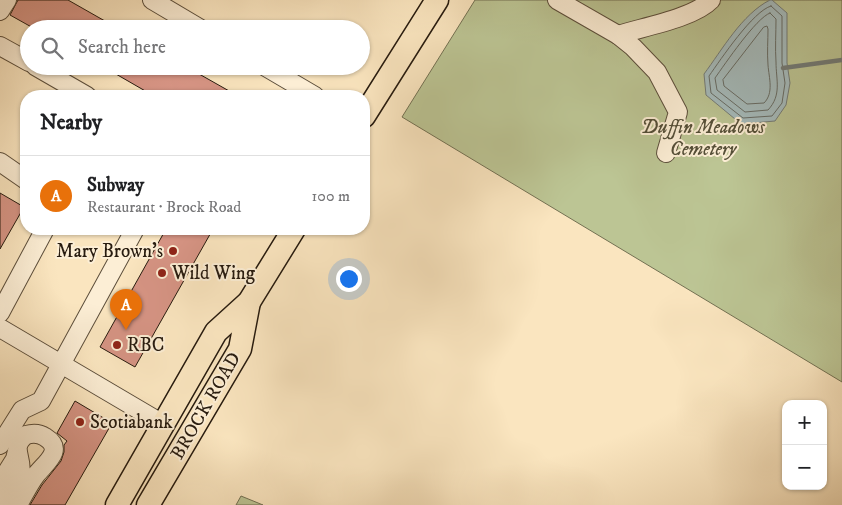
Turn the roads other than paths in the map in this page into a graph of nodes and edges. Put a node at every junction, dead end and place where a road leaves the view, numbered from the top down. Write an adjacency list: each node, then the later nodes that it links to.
1 (6, 0): 6 (street)
2 (152, 0): 7 (street)
3 (437, 0): 15 (main road)
4 (557, 0): 8 (street)
5 (712, 0): 8 (street)
6 (0, 11)
7 (186, 20)
8 (618, 35): 16 (street)
9 (0, 46): 10 (street)
10 (20, 57)
11 (51, 75): 13 (street)
12 (279, 75): 14 (street)
13 (77, 90)
14 (305, 90)
15 (370, 106)
16 (666, 153)
17 (0, 162): 18 (street)
18 (20, 176)
19 (42, 235): 23 (street)
20 (132, 235): 25 (street)
21 (290, 235): 22 (main road, BROCK ROAD)
22 (249, 302): 26 (main road, BROCK ROAD); 33 (main road, BROCK ROAD)
23 (0, 313)
24 (0, 328): 25 (street)
25 (61, 365): 26 (street); 27 (street)
26 (163, 424): 32 (main road, BROCK ROAD)
27 (0, 445)
28 (18, 451): 29 (street); 30 (street); 31 (street)
29 (0, 483)
30 (2, 505)
31 (18, 505)
32 (117, 505)
33 (148, 505)

